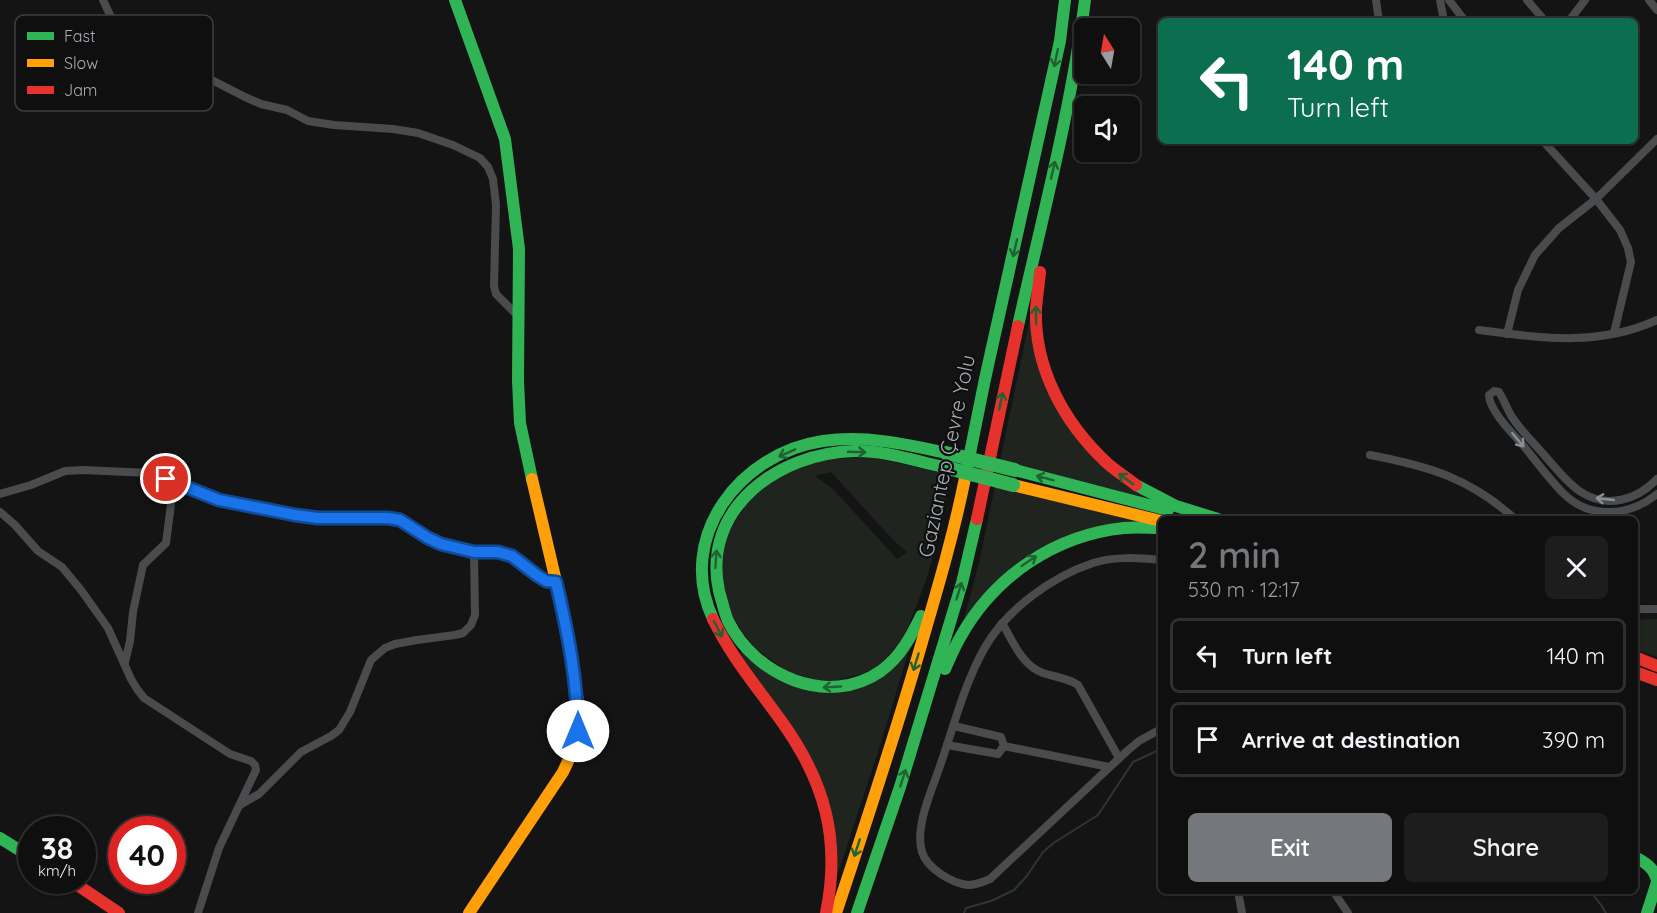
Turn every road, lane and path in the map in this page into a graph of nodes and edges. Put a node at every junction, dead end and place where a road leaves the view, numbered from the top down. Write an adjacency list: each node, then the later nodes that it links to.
1 (103, 0): 12 (street)
2 (455, 0): 23 (main road)
3 (1065, 0): 38 (main road, Gaziantep Çevre Yolu, one-way to 38)
4 (1085, 0): 22 (main road, Gaziantep Çevre Yolu, one-way to 4)
5 (1377, 0): 13 (street)
6 (1440, 0): 14 (street)
7 (1449, 0): 15 (street)
8 (1527, 0): 16 (street)
9 (1585, 0): 17 (street)
10 (1649, 0): 11 (street)
11 (1657, 10)
12 (110, 15)
13 (1379, 18)
14 (1443, 18)
15 (1463, 18)
16 (1542, 18)
17 (1571, 18)
18 (213, 81): 23 (street)
19 (1657, 139): 21 (street)
20 (1547, 144): 21 (street)
21 (1596, 199): 26 (street); 27 (street)
22 (1045, 204): 36 (main road, one-way to 22); 53 (main road, Gaziantep Çevre Yolu, one-way to 22)
23 (519, 317): 43 (main road)
24 (1657, 320): 26 (street)
25 (1479, 330): 27 (street)
26 (1614, 333): 27 (street)
27 (1507, 334)
28 (1370, 455): 37 (street)
29 (945, 460): 35 (main road, one-way to 29, bridge); 38 (main road, one-way to 29); 39 (main road, bridge); 70 (main road, one-way to 70)
30 (1657, 479): 33 (street, one-way to 33)
31 (174, 481): 32 (street); 41 (street); 48 (street)
32 (0, 494)
33 (1657, 494)
34 (0, 512): 48 (street)
35 (1191, 516)
36 (1208, 516)
37 (1511, 516)
38 (957, 517): 71 (main road, Gaziantep Çevre Yolu, one-way to 71)
39 (1158, 520)
40 (1158, 528): 53 (main road, one-way to 40)
41 (474, 552): 43 (street); 59 (street)
42 (1158, 560): 46 (street)
43 (556, 582): 69 (main road)
44 (1638, 609): 45 (street)
45 (1657, 609)
46 (1002, 623): 52 (street); 57 (street)
47 (1638, 658): 49 (main road)
48 (125, 662): 59 (street)
49 (1657, 666)
50 (1638, 673): 51 (main road)
51 (1657, 680)
52 (954, 726): 55 (street); 56 (street)
53 (918, 729): 72 (main road, Gaziantep Çevre Yolu, one-way to 53)
54 (1158, 731): 57 (street)
55 (947, 745): 56 (street); 58 (street)
56 (1004, 746): 58 (street)
57 (1119, 758): 58 (street)
58 (1109, 767)
59 (240, 805): 68 (street)
60 (0, 838): 61 (main road)
61 (18, 849)
62 (1638, 858): 63 (main road)
63 (1657, 881): 75 (main road)
64 (91, 894): 67 (main road)
65 (1239, 894): 73 (street)
66 (1335, 894): 74 (street)
67 (119, 913)
68 (198, 913)
69 (469, 913)
70 (826, 913)
71 (836, 913)
72 (857, 913)
73 (1242, 913)
74 (1348, 913)
75 (1647, 913)

